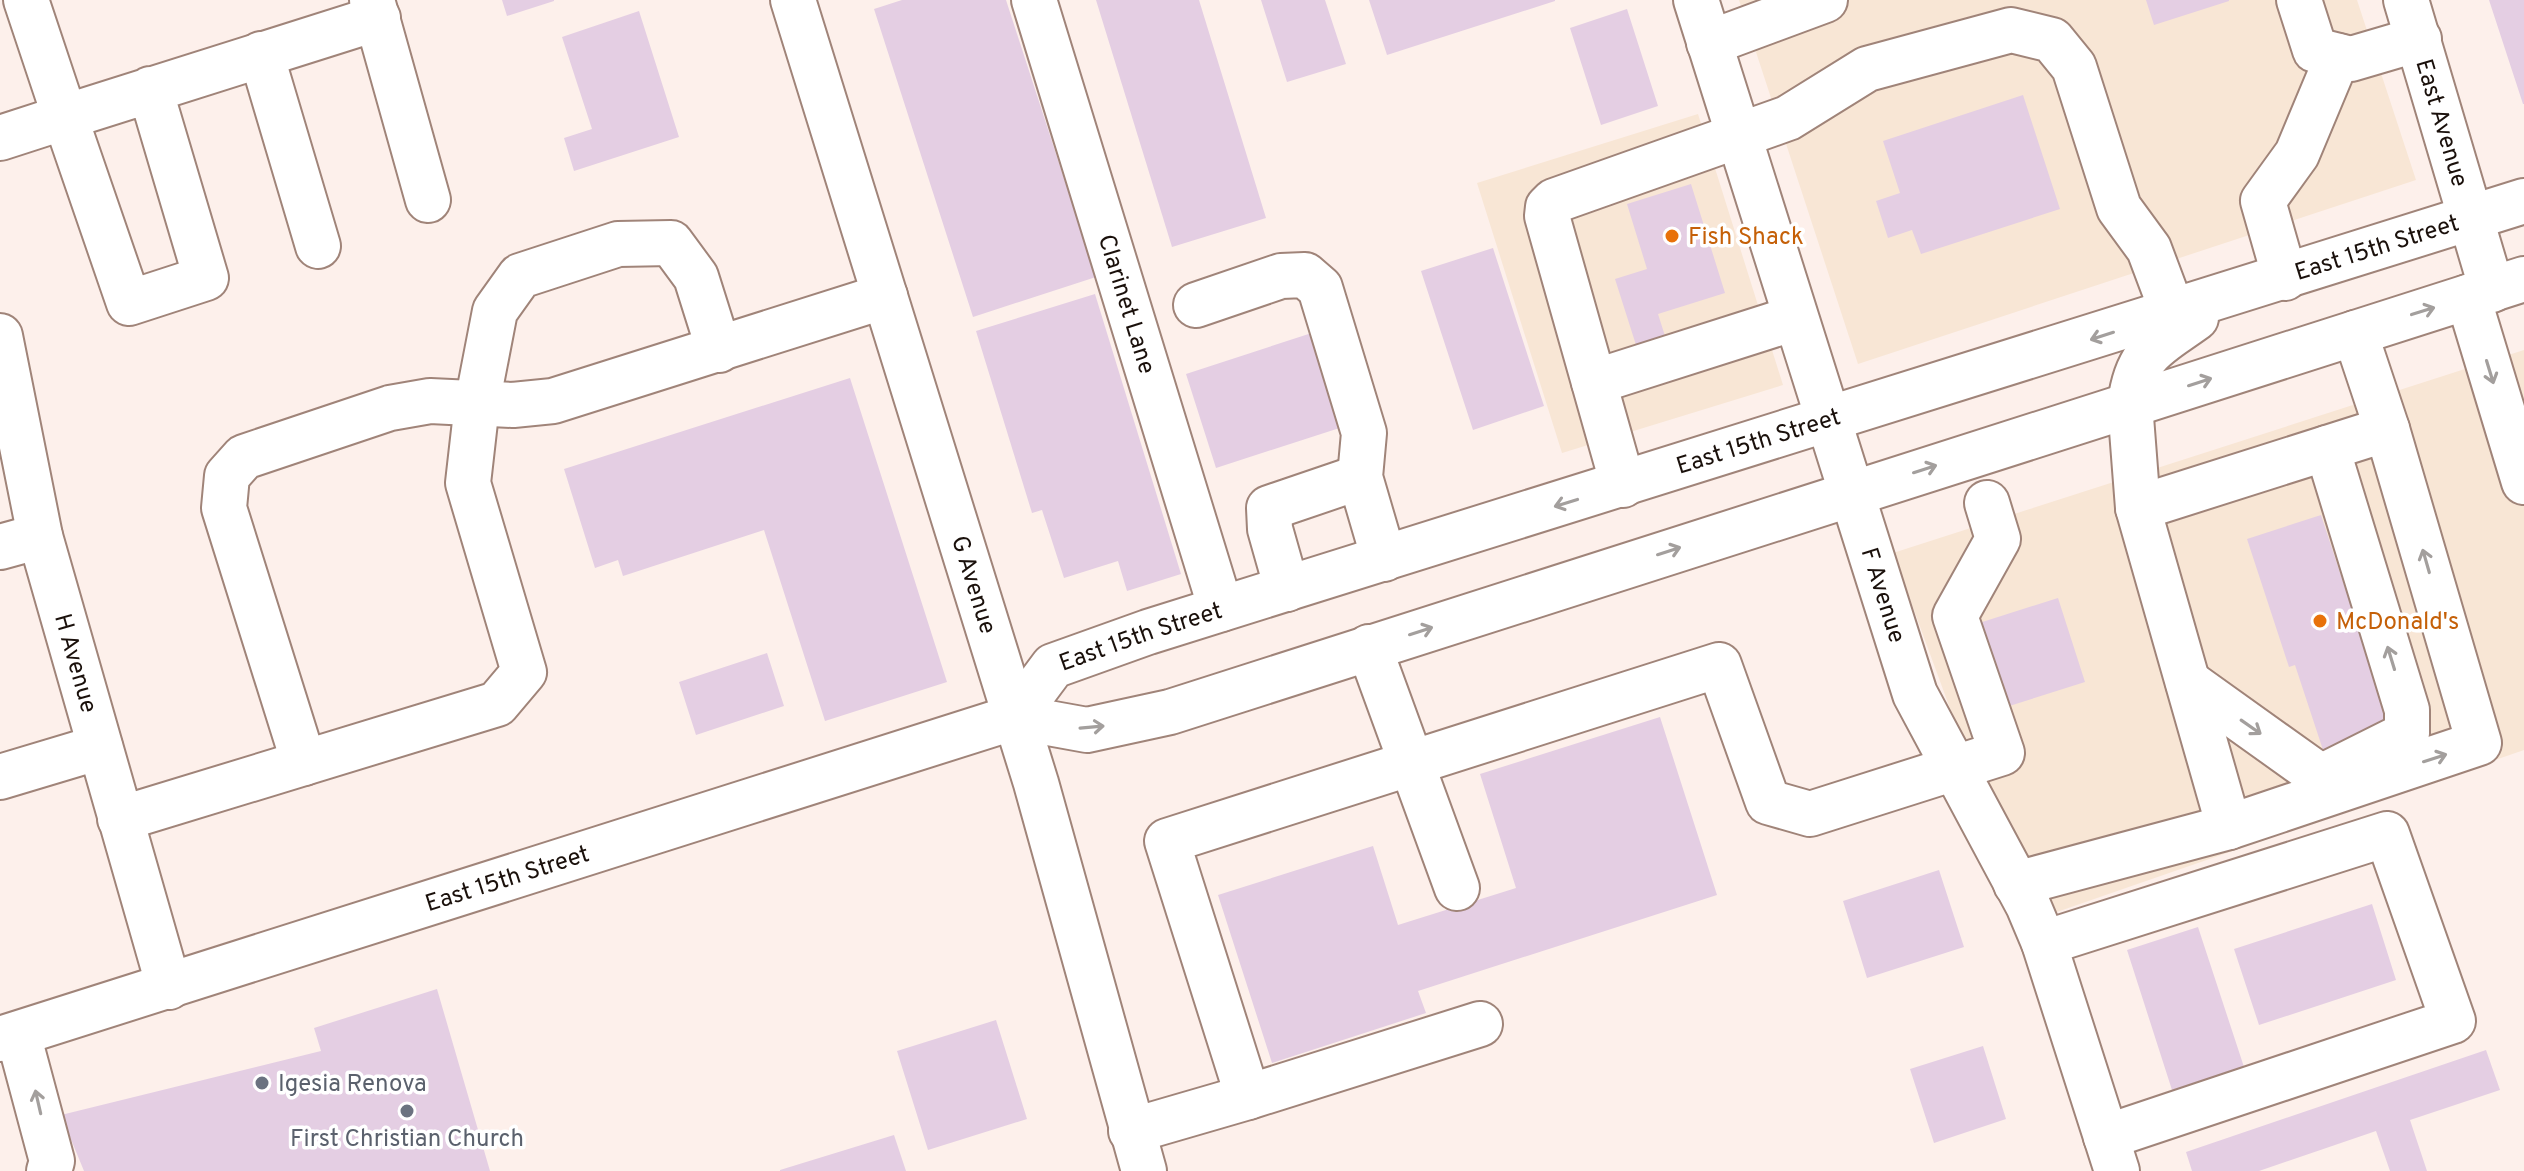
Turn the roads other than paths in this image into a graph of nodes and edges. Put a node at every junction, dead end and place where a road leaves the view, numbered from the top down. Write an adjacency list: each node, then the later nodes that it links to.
1 (26, 0): 13 (main road)
2 (793, 0): 22 (main road, G Avenue)
3 (1034, 0): 45 (main road, Clarinet Lane)
4 (1696, 0): 9 (main road, F Avenue)
5 (1825, 0): 9 (main road)
6 (2299, 0): 11 (main road)
7 (375, 9): 10 (main road); 16 (main road)
8 (2412, 20): 11 (main road); 18 (main road, East Avenue)
9 (1709, 43): 14 (main road, F Avenue)
10 (261, 54): 12 (main road); 19 (main road)
11 (2338, 56): 20 (main road)
12 (150, 89): 13 (main road); 13 (main road)
13 (65, 117): 15 (main road)
14 (1738, 134): 25 (main road); 26 (main road, F Avenue); 30 (main road)
15 (0, 138)
16 (428, 200)
17 (2524, 201): 18 (main road, East 15th Street)
18 (2470, 220): 20 (main road, East 15th Street); 21 (main road, East Avenue)
19 (318, 246)
20 (2285, 278): 23 (main road, East 15th Street)
21 (2494, 289): 27 (main road, East 15th Street, one-way to 21); 37 (main road, East Avenue, one-way to 37)
22 (885, 296): 29 (main road); 48 (main road, G Avenue)
23 (2224, 298): 25 (main road, East 15th Street); 32 (main road)
24 (1196, 305): 36 (main road)
25 (2173, 313): 33 (main road, East 15th Street, one-way to 33)
26 (1795, 318): 30 (main road); 33 (main road, F Avenue)
27 (2355, 333): 32 (main road, East 15th Street, one-way to 27); 34 (main road)
28 (0, 336): 42 (main road, H Avenue)
29 (719, 350): 31 (main road); 31 (main road)
30 (1594, 382): 38 (main road)
31 (477, 404): 50 (main road); 50 (main road)
32 (2130, 404): 39 (main road, East 15th Street, one-way to 32); 41 (main road)
33 (1828, 422): 38 (main road, East 15th Street); 39 (main road, F Avenue)
34 (2387, 429): 35 (main road); 55 (main road, one-way to 34)
35 (2327, 448): 41 (main road); 47 (main road, one-way to 35)
36 (1360, 477): 43 (main road); 44 (main road)
37 (2524, 482)
38 (1623, 485): 43 (main road, East 15th Street, one-way to 43)
39 (1851, 492): 46 (main road, East 15th Street, one-way to 39); 52 (main road, F Avenue)
40 (1987, 503): 52 (main road)
41 (2138, 508): 47 (main road)
42 (20, 542): 49 (main road, H Avenue)
43 (1384, 559): 44 (main road, East 15th Street)
44 (1287, 589): 45 (main road, East 15th Street)
45 (1221, 609): 48 (main road, East 15th Street)
46 (1369, 647): 48 (main road, East 15th Street, one-way to 46); 51 (main road)
47 (2188, 682): 55 (main road)
48 (1015, 717): 59 (main road, East 15th Street); 63 (main road, G Avenue)
49 (100, 747): 53 (main road); 54 (main road, H Avenue)
50 (304, 763): 54 (main road)
51 (1414, 763): 52 (main road); 57 (main road); 62 (main road)
52 (1954, 768): 56 (main road, F Avenue)
53 (0, 777)
54 (120, 819): 59 (main road, H Avenue)
55 (2229, 827): 56 (main road)
56 (2016, 884): 58 (main road, F Avenue)
57 (1457, 888)
58 (2044, 943): 64 (main road, F Avenue); 64 (main road)
59 (169, 987): 61 (main road, East 15th Street)
60 (1480, 1024): 62 (main road)
61 (9, 1036): 65 (main road, one-way to 61)
62 (1248, 1097): 63 (main road)
63 (1138, 1151)
64 (2111, 1154)
65 (49, 1171)

